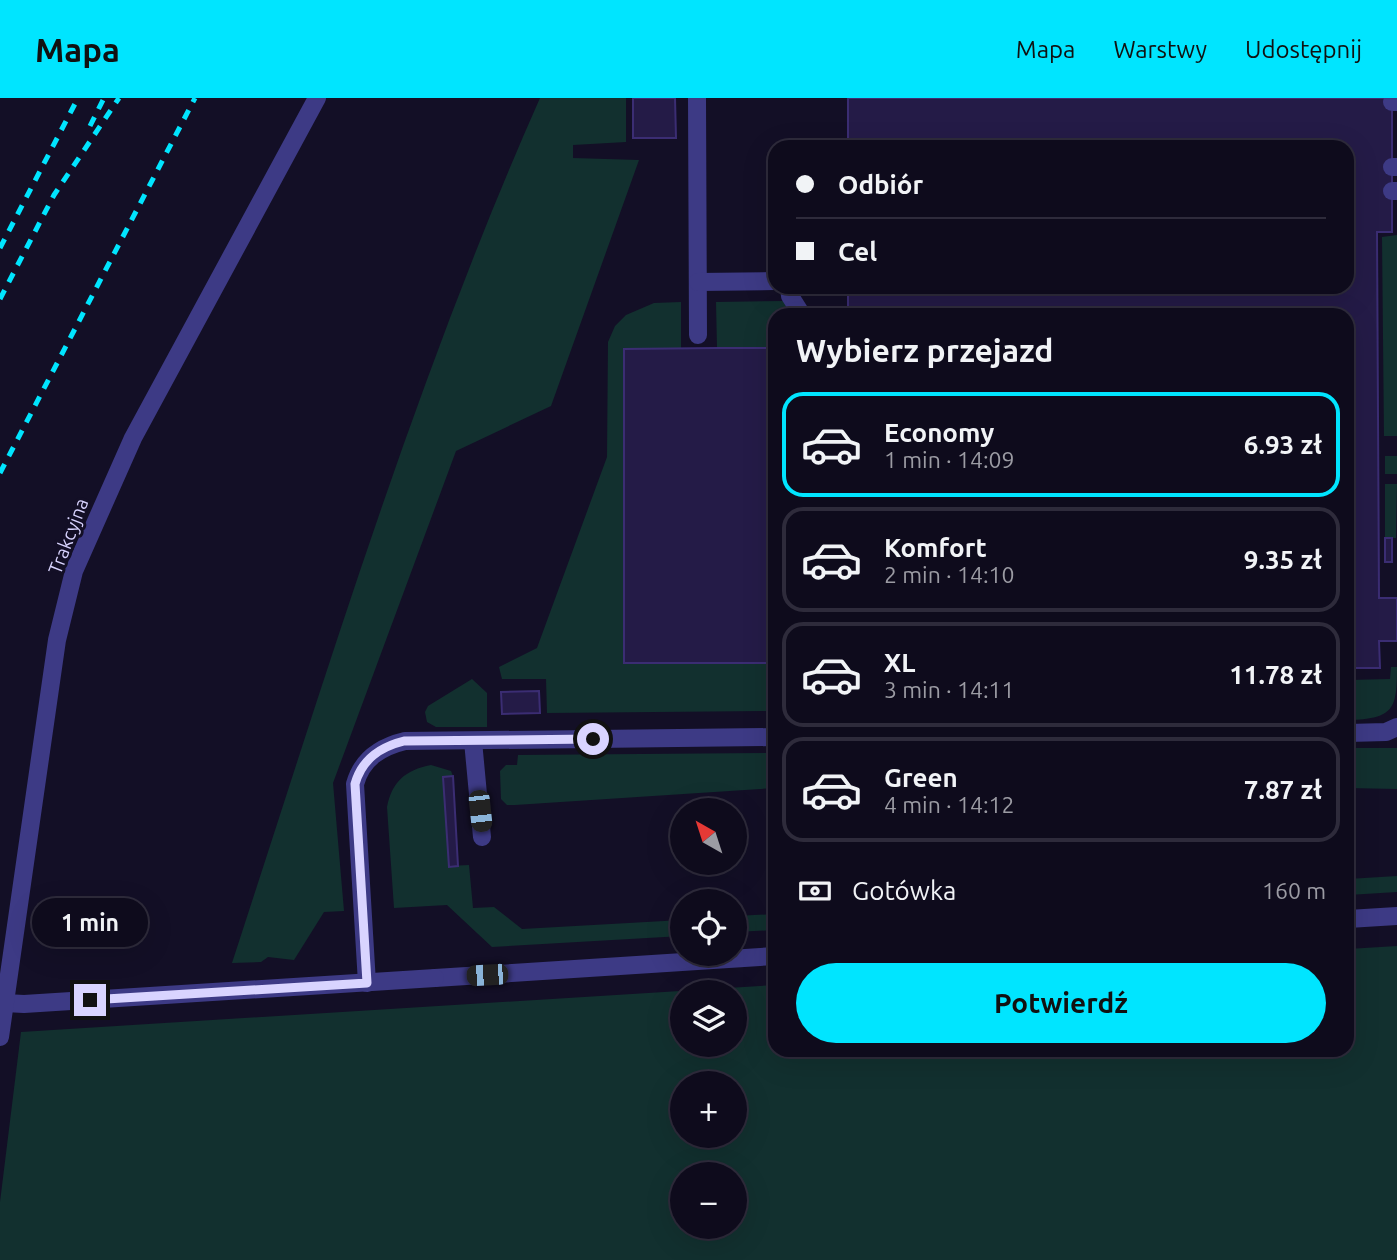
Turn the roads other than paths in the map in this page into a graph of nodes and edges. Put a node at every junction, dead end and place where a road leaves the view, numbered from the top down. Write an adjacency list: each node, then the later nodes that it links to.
1 (317, 98): 15 (street, Trakcyjna)
2 (697, 98): 4 (street)
3 (768, 281): 4 (street)
4 (698, 282): 5 (street)
5 (698, 335)
6 (1397, 727): 7 (street)
7 (1354, 733)
8 (768, 737): 9 (street)
9 (473, 741): 10 (street); 14 (street)
10 (482, 837)
11 (1397, 916): 12 (street)
12 (1354, 919)
13 (768, 956): 14 (street)
14 (367, 983): 15 (street)
15 (5, 1003): 16 (street, Trakcyjna)
16 (0, 1037)

